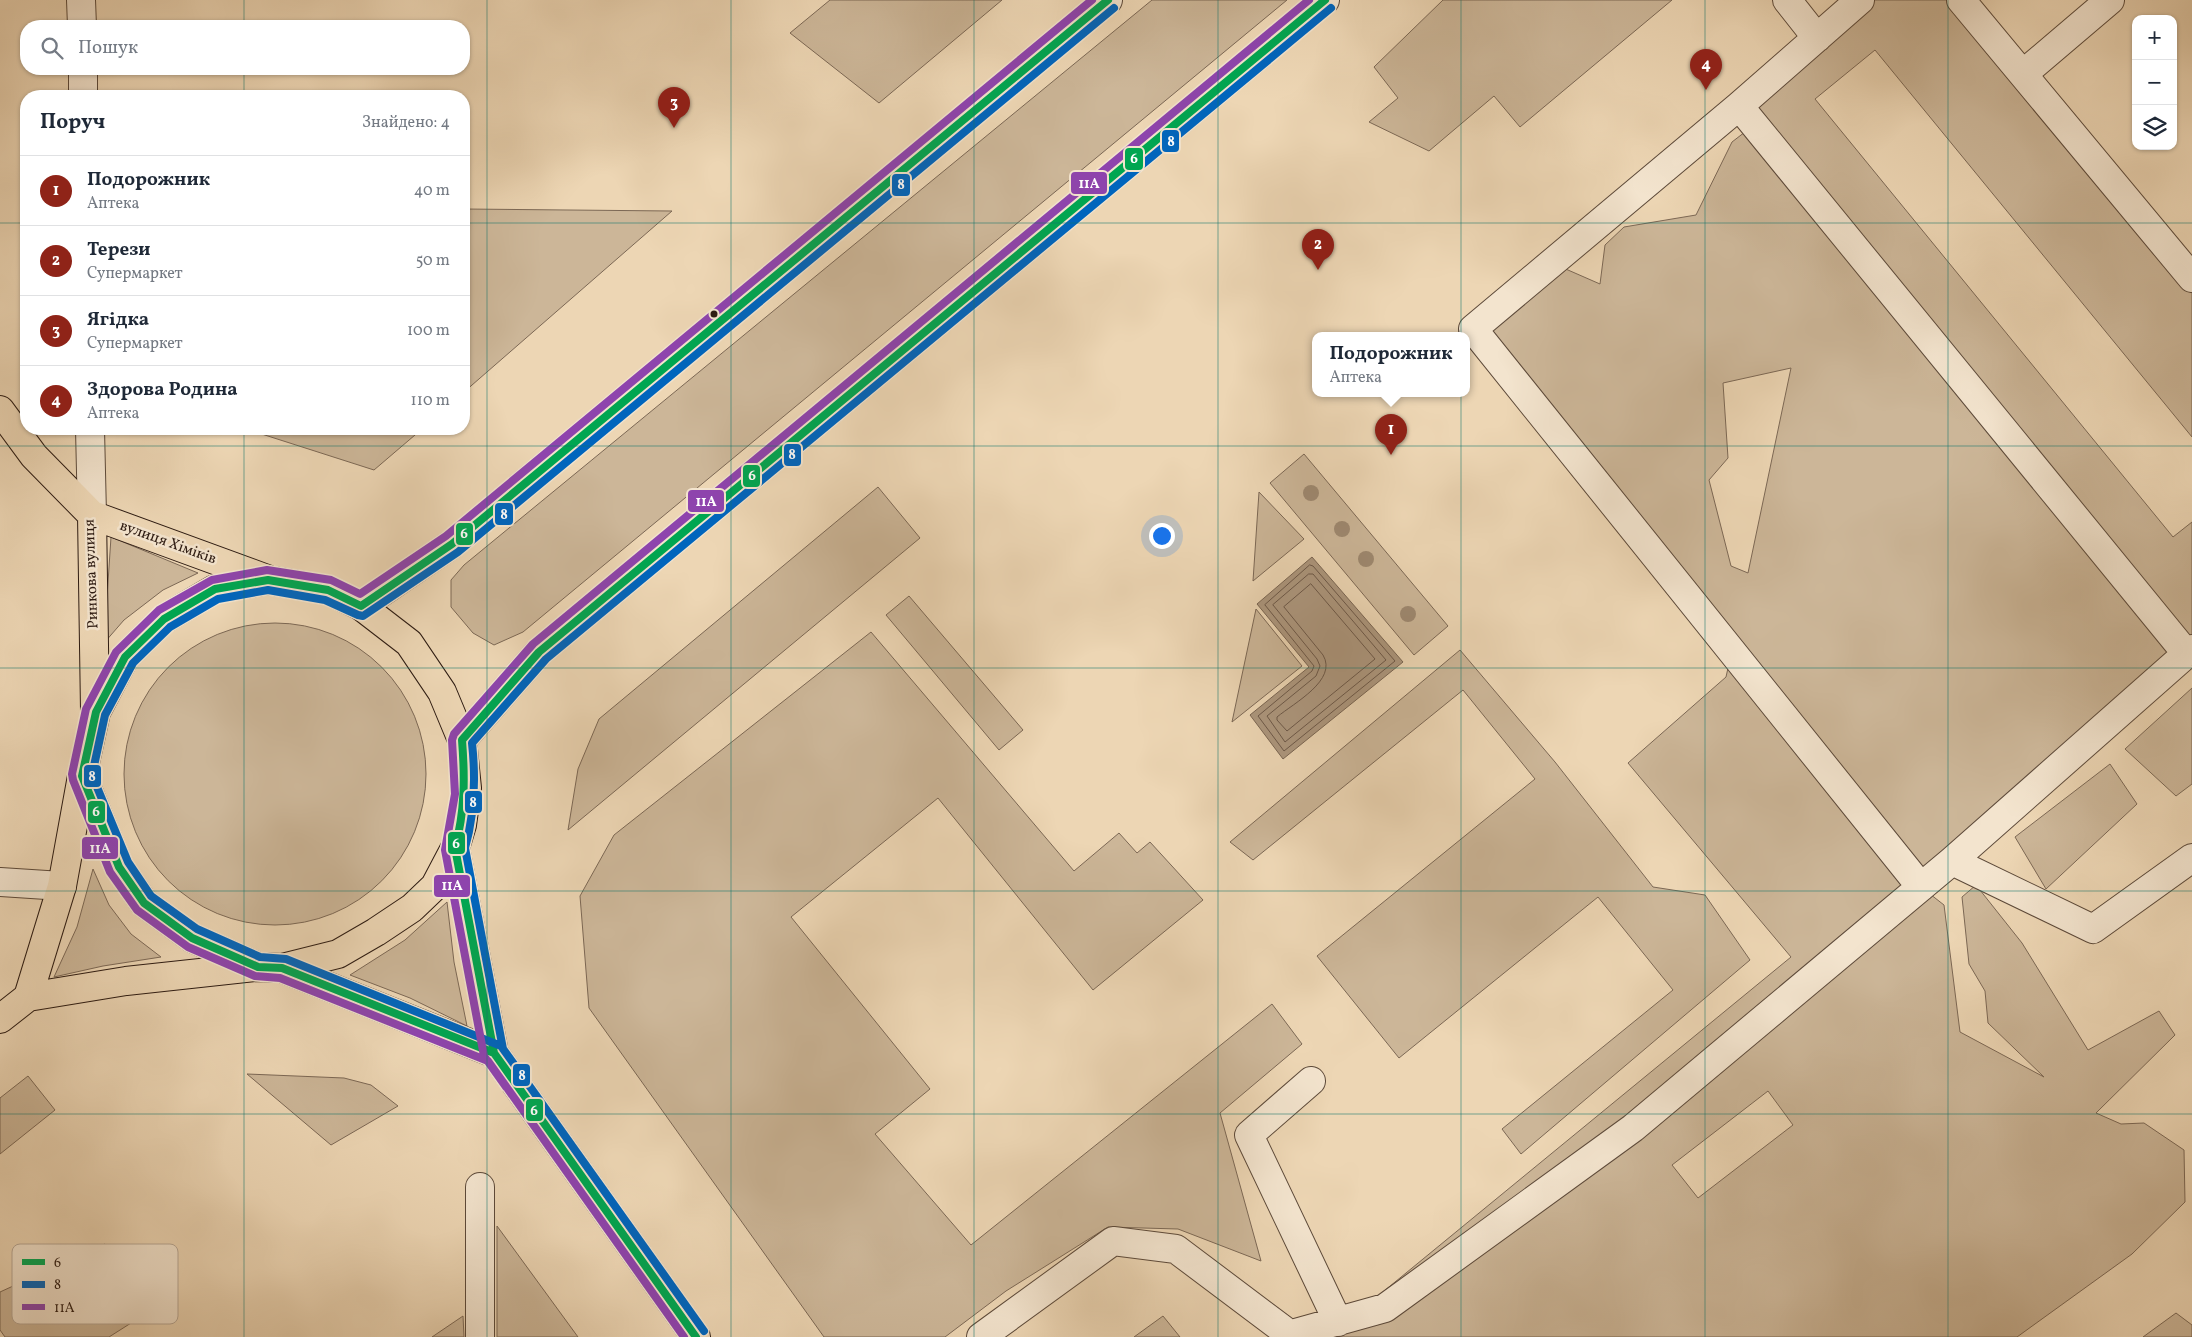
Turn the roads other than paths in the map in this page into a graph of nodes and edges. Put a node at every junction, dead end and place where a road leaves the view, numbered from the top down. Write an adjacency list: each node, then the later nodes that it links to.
1 (81, 0): 8 (street)
2 (1108, 0): 19 (street)
3 (1325, 0): 22 (street)
4 (1787, 0): 9 (street)
5 (1860, 0): 9 (street)
6 (1962, 0): 10 (street)
7 (2110, 0): 10 (street)
8 (82, 20)
9 (1816, 38): 13 (street)
10 (2023, 74): 14 (street)
11 (83, 75): 12 (street)
12 (84, 90)
13 (1739, 106): 20 (street); 29 (street)
14 (2192, 278)
15 (0, 410): 17 (main road, Ринкова вулиця)
16 (90, 435): 17 (street)
17 (92, 514): 18 (main road, вулиця Хіміків); 21 (main road, Ринкова вулиця)
18 (268, 580): 19 (main road); 21 (main road)
19 (361, 606): 22 (main road)
20 (2189, 651): 26 (street)
21 (96, 712): 23 (main road)
22 (462, 740): 24 (main road)
23 (82, 776): 28 (main road); 30 (main road)
24 (455, 848): 30 (main road); 33 (main road)
25 (2192, 858): 26 (street)
26 (1952, 861): 29 (street)
27 (0, 882): 28 (street)
28 (62, 886): 31 (main road)
29 (1921, 887): 36 (street)
30 (270, 967): 31 (main road); 33 (main road)
31 (28, 997): 32 (main road)
32 (0, 1019)
33 (494, 1053): 39 (main road)
34 (1312, 1081): 36 (street)
35 (480, 1187): 38 (street)
36 (1338, 1322): 37 (street)
37 (1293, 1336): 40 (street)
38 (480, 1337)
39 (696, 1337)
40 (981, 1337)

